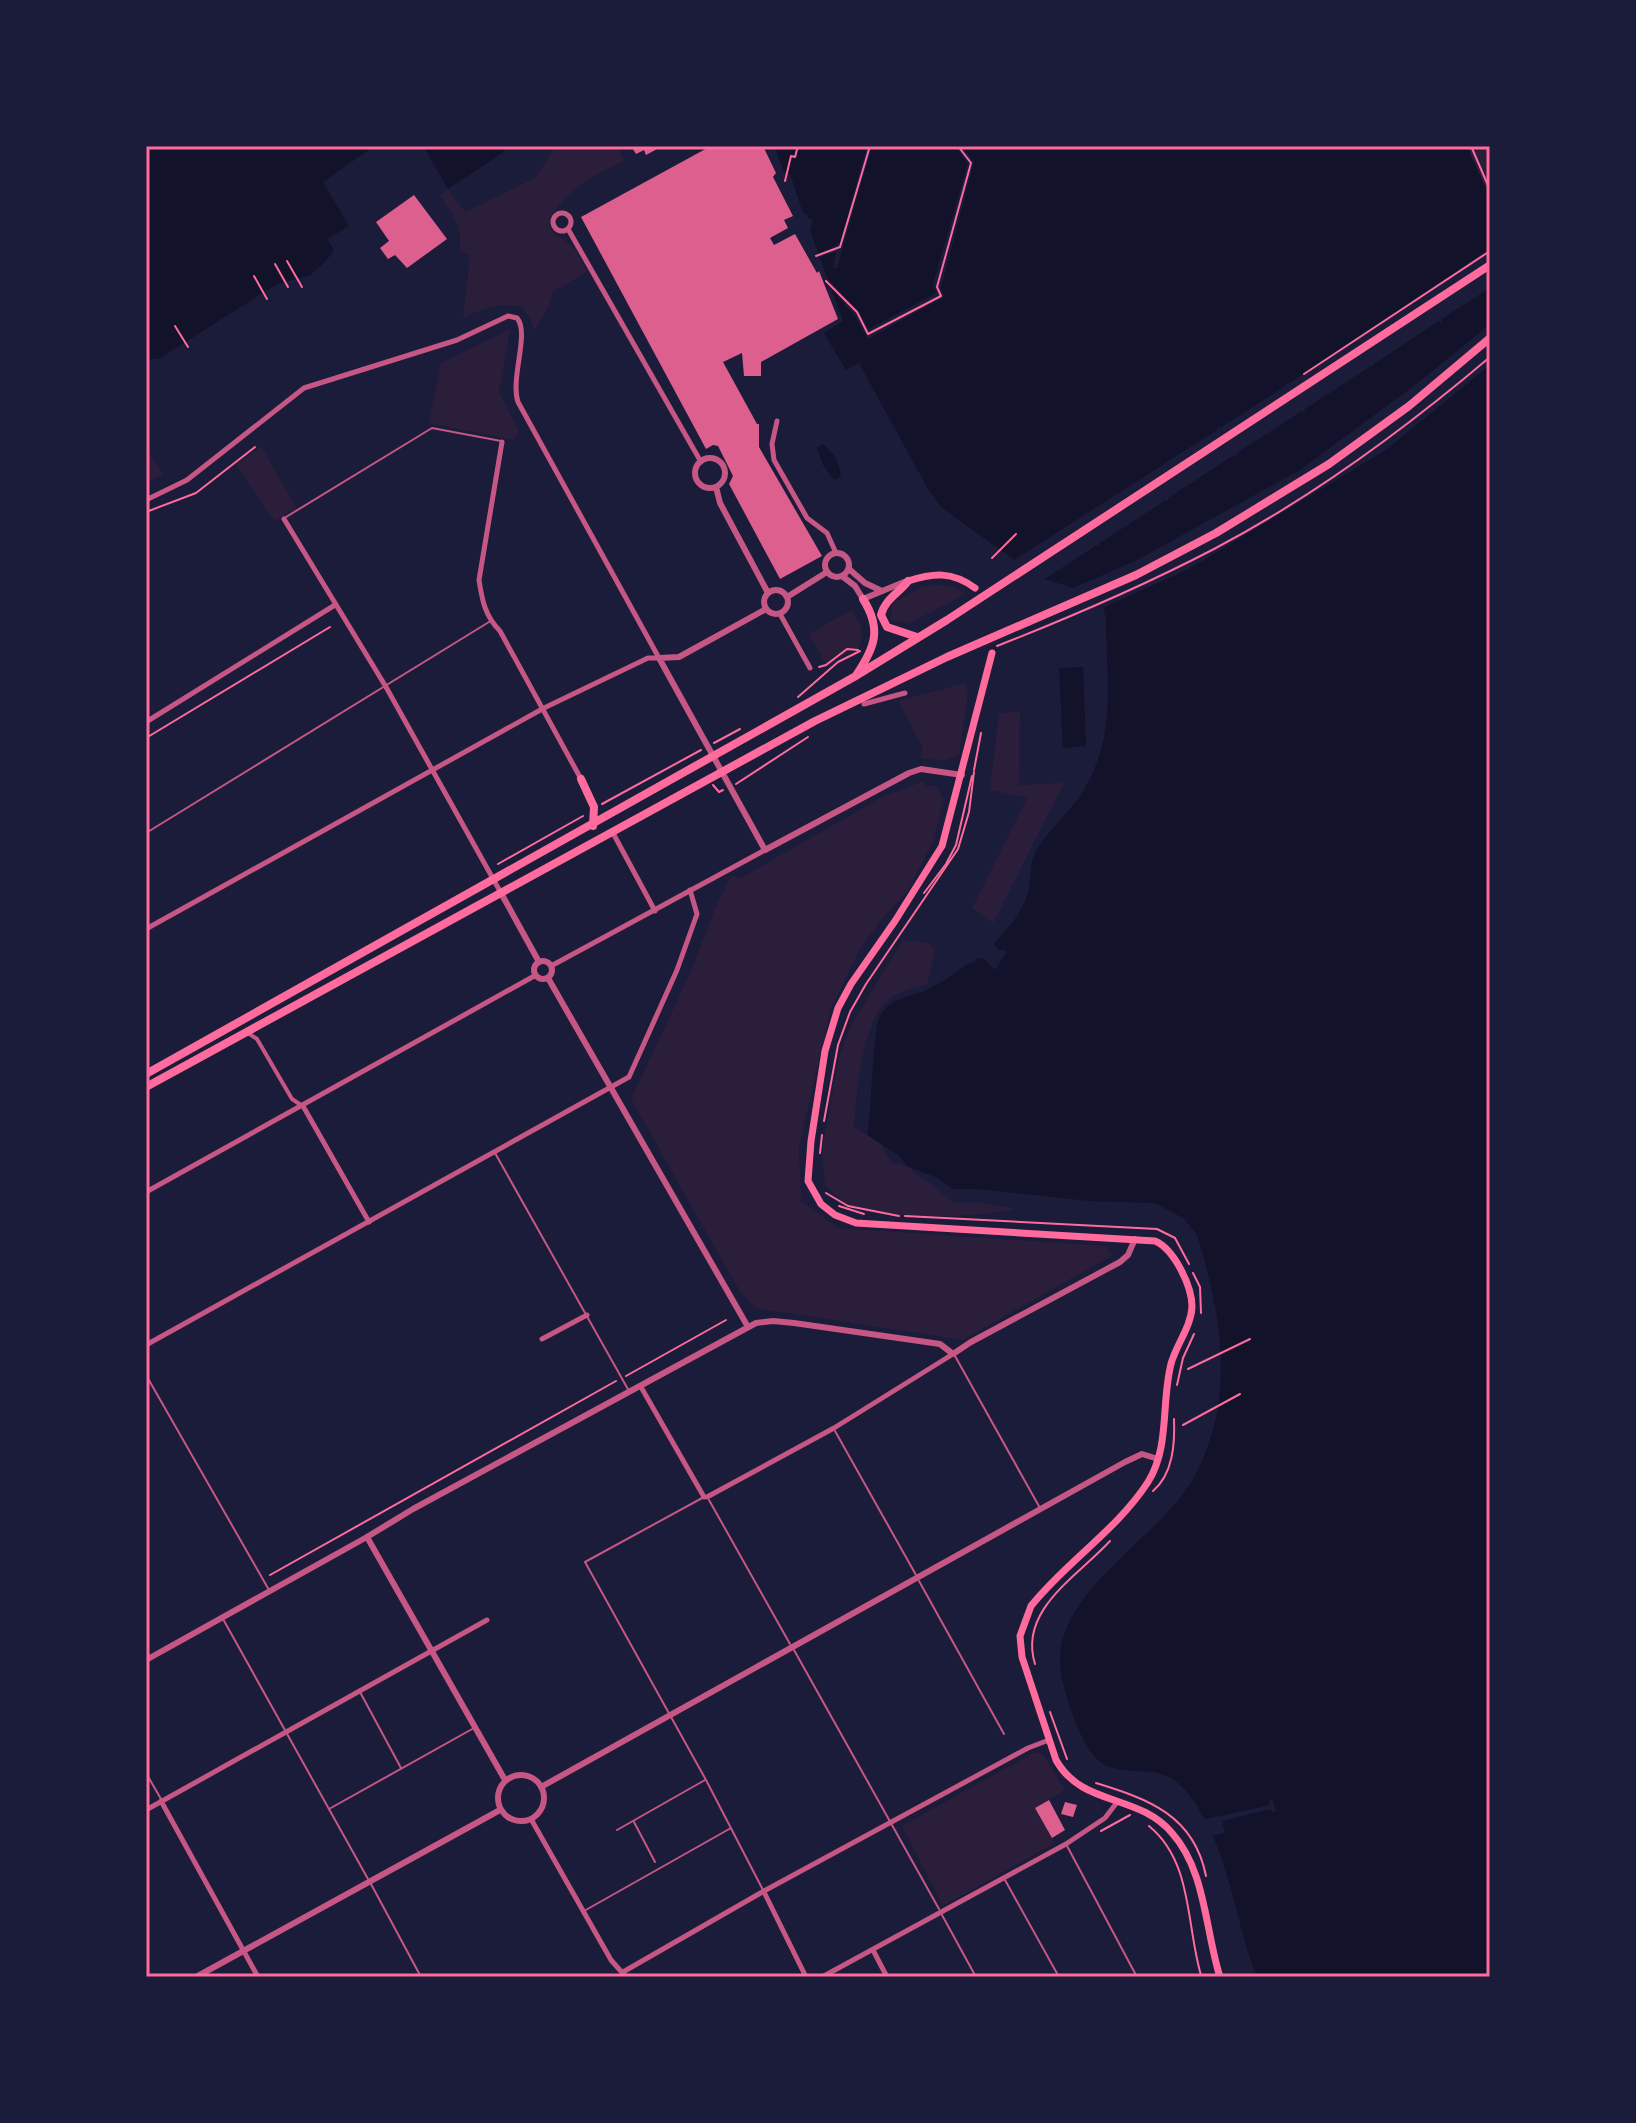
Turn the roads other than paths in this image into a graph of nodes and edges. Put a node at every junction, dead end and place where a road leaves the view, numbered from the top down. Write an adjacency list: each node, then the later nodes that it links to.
1 (568, 229): 6 (street)
2 (1490, 265): 24 (highway)
3 (1490, 338): 36 (highway)
4 (777, 421): 10 (street)
5 (502, 442): 9 (lane); 23 (street)
6 (701, 462): 7 (street); 7 (street)
7 (716, 487): 17 (street)
8 (146, 500): 26 (street)
9 (284, 519): 20 (street)
10 (836, 553): 11 (street); 12 (street)
11 (849, 569): 13 (street); 16 (street)
12 (827, 572): 13 (street); 18 (street)
13 (842, 576): 19 (street)
14 (908, 581): 15 (main road); 16 (street); 24 (highway)
15 (975, 588)
16 (883, 591): 19 (street)
17 (768, 593): 18 (street); 21 (street)
18 (787, 597): 22 (street)
19 (863, 599): 28 (highway)
20 (335, 605): 29 (street); 33 (street)
21 (766, 609): 22 (street); 26 (street)
22 (780, 614): 27 (street)
23 (490, 621): 29 (lane); 32 (street)
24 (917, 637): 28 (highway)
25 (992, 653): 37 (main road)
26 (659, 658): 32 (street); 34 (street)
27 (810, 668)
28 (854, 677): 34 (highway)
29 (386, 687): 35 (street); 41 (lane)
30 (905, 693): 31 (street)
31 (864, 704)
32 (544, 708): 35 (street); 38 (street)
33 (146, 722)
34 (714, 756): 36 (street); 39 (highway)
35 (432, 769): 43 (street); 47 (street)
36 (722, 771): 40 (highway); 42 (street)
37 (962, 775): 42 (street); 60 (main road)
38 (581, 779): 39 (highway)
39 (593, 826): 43 (highway)
40 (612, 832): 45 (highway); 46 (street)
41 (146, 833)
42 (765, 850): 44 (street)
43 (493, 880): 45 (street); 53 (highway)
44 (690, 890): 46 (street); 55 (street)
45 (501, 893): 48 (street); 52 (highway)
46 (655, 911): 49 (street)
47 (146, 929)
48 (539, 962): 49 (street); 50 (street)
49 (551, 966): 51 (street)
50 (536, 975): 51 (street); 56 (street)
51 (548, 978): 55 (street)
52 (246, 1031): 54 (highway); 56 (street)
53 (146, 1074)
54 (146, 1087)
55 (610, 1090): 57 (street); 62 (street)
56 (303, 1106): 58 (street); 59 (street)
57 (495, 1153): 59 (street); 61 (lane)
58 (146, 1192)
59 (369, 1222): 64 (street)
60 (1135, 1239): 65 (street); 70 (main road)
61 (587, 1315): 63 (street); 68 (lane)
62 (748, 1327): 65 (street); 67 (street)
63 (542, 1339)
64 (146, 1345)
65 (953, 1354): 69 (street); 72 (lane)
66 (146, 1375): 75 (lane)
67 (641, 1387): 68 (street); 71 (street)
68 (630, 1392): 73 (street)
69 (834, 1428): 71 (street); 74 (lane)
70 (1158, 1459): 72 (street); 86 (main road)
71 (706, 1497): 78 (lane); 82 (lane)
72 (1041, 1509): 74 (street)
73 (367, 1537): 75 (street); 79 (street)
74 (917, 1578): 78 (street); 85 (lane)
75 (269, 1591): 76 (street)
76 (223, 1618): 80 (street); 84 (lane)
77 (487, 1620): 79 (street)
78 (791, 1646): 82 (street); 99 (lane)
79 (431, 1651): 81 (street); 83 (street)
80 (146, 1660)
81 (360, 1691): 84 (street); 87 (lane)
82 (668, 1715): 90 (lane); 91 (street)
83 (475, 1728): 87 (lane); 89 (street)
84 (286, 1731): 92 (street); 94 (lane)
85 (1004, 1734)
86 (1049, 1740): 93 (main road); 99 (street)
87 (402, 1769): 94 (lane)
88 (146, 1773): 92 (lane)
89 (505, 1780): 91 (street); 96 (street)
90 (706, 1780): 98 (lane); 100 (lane)
91 (541, 1787): 97 (street)
92 (161, 1801): 95 (street); 110 (street)
93 (1118, 1801): 102 (street); 121 (main road)
94 (328, 1809): 105 (lane)
95 (146, 1810)
96 (500, 1810): 97 (street); 105 (street)
97 (531, 1819): 107 (street)
98 (634, 1821): 101 (lane); 103 (lane)
99 (890, 1823): 106 (street); 108 (lane)
100 (732, 1828): 106 (lane); 107 (lane)
101 (617, 1830)
102 (1066, 1844): 104 (street); 120 (lane)
103 (655, 1862)
104 (1004, 1878): 108 (street); 119 (lane)
105 (370, 1882): 110 (street); 114 (lane)
106 (764, 1891): 111 (street); 115 (street)
107 (584, 1911): 111 (street)
108 (940, 1911): 109 (street); 118 (lane)
109 (873, 1950): 116 (street); 117 (street)
110 (244, 1951): 112 (street); 113 (street)
111 (624, 1975)
112 (196, 1977)
113 (258, 1977)
114 (421, 1977)
115 (806, 1977)
116 (822, 1977)
117 (887, 1977)
118 (976, 1977)
119 (1059, 1977)
120 (1137, 1977)
121 (1220, 1977)

